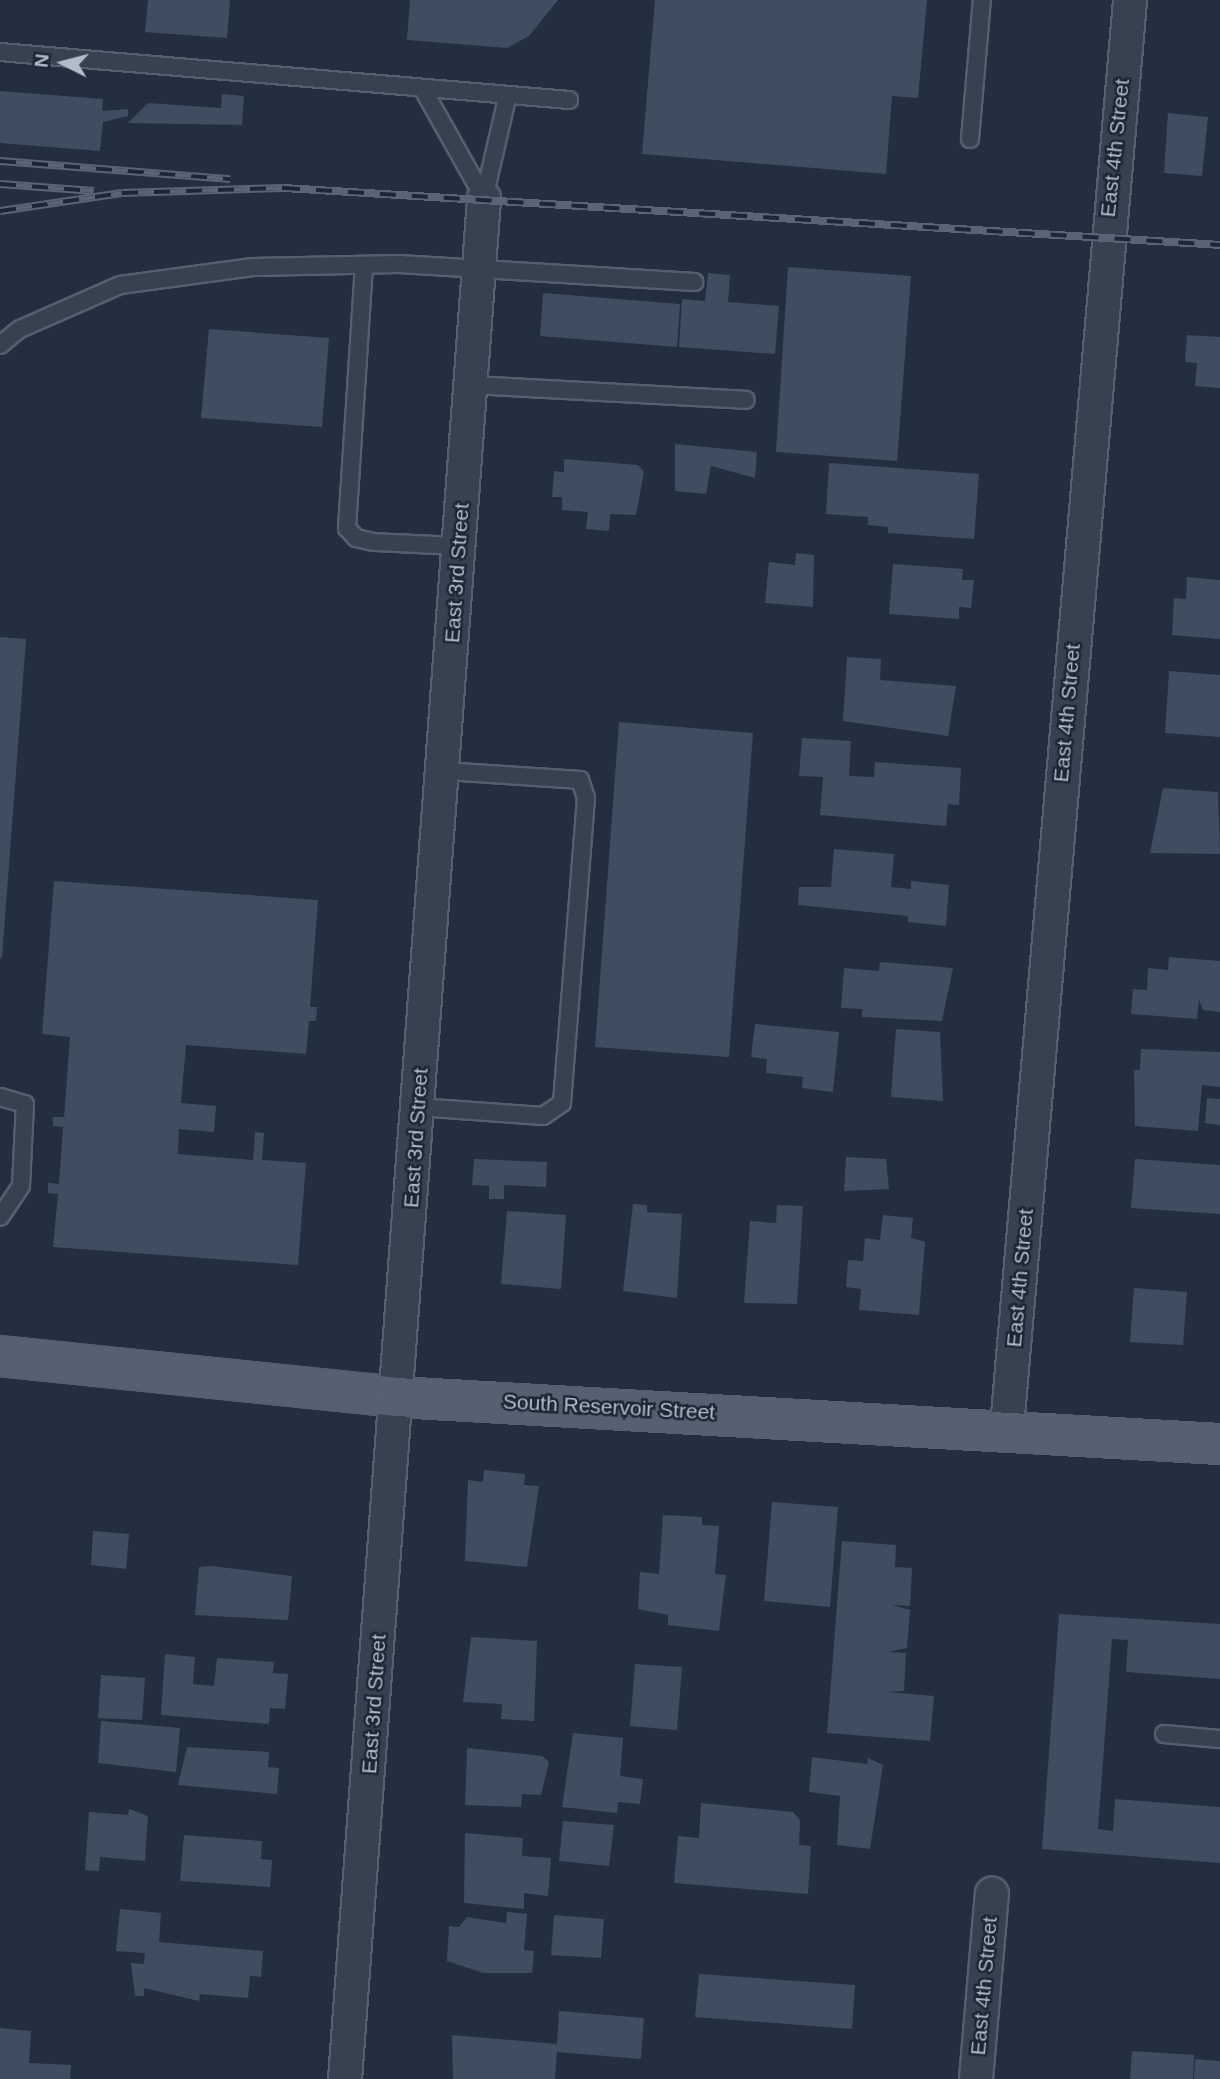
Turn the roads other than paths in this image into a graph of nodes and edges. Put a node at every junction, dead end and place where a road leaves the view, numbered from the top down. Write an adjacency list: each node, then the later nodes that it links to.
1 (982, 0): 7 (lane)
2 (1130, 0): 22 (street, East 4th Street)
3 (0, 52): 4 (lane)
4 (424, 91): 5 (lane); 8 (lane)
5 (507, 97): 6 (lane); 8 (lane)
6 (569, 100)
7 (970, 139)
8 (484, 198): 10 (street, East 3rd Street)
9 (364, 265): 10 (lane); 12 (lane); 15 (lane)
10 (479, 270): 11 (lane); 13 (street, East 3rd Street)
11 (694, 282)
12 (0, 345)
13 (471, 385): 14 (lane); 15 (street, East 3rd Street)
14 (746, 400)
15 (460, 546): 16 (street, East 3rd Street)
16 (443, 771): 18 (street, East 3rd Street); 18 (lane)
17 (0, 1097): 19 (lane)
18 (418, 1107): 21 (street, East 3rd Street)
19 (0, 1217)
20 (0, 1356): 21 (main road, South Reservoir Street)
21 (397, 1397): 22 (main road, South Reservoir Street); 27 (street, East 3rd Street)
22 (1007, 1427): 23 (main road, South Reservoir Street)
23 (1220, 1444)
24 (1164, 1734): 25 (lane)
25 (1220, 1738)
26 (992, 1894): 28 (street, East 4th Street)
27 (345, 2079)
28 (976, 2079)

